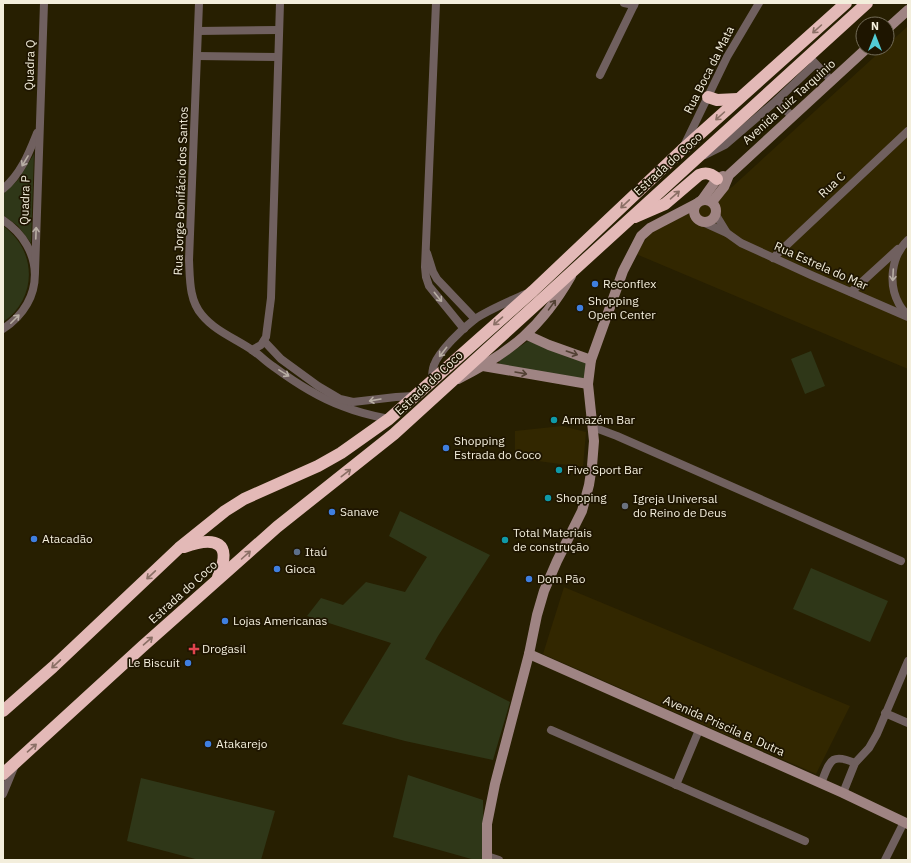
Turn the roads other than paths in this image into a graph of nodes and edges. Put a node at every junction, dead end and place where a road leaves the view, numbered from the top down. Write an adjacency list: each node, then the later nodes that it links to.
1 (44, 3): 24 (street, Quadra Q)
2 (199, 3): 13 (street, Rua Jorge Bonifácio dos Santos)
3 (280, 3): 12 (street)
4 (436, 3): 40 (street)
5 (624, 3): 9 (street)
6 (759, 3): 20 (street, Rua Boca da Mata)
7 (846, 3): 21 (highway, Estrada do Coco, one-way to 21)
8 (867, 3): 17 (highway, Estrada do Coco)
9 (635, 4): 18 (street)
10 (908, 10): 11 (street)
11 (895, 22)
12 (278, 30): 13 (street); 16 (street)
13 (198, 31): 14 (street, Rua Jorge Bonifácio dos Santos)
14 (197, 56): 16 (street); 56 (street, Rua Jorge Bonifácio dos Santos)
15 (858, 56): 19 (street, Avenida Luiz Tarquinio)
16 (278, 57): 55 (street)
17 (812, 60): 19 (street); 22 (street); 27 (highway, Estrada do Coco)
18 (600, 75)
19 (832, 80): 23 (street, Avenida Luiz Tarquinio)
20 (708, 97): 21 (highway); 26 (street, Rua Boca da Mata)
21 (738, 99): 26 (highway, Estrada do Coco, one-way to 26)
22 (776, 101): 23 (street); 27 (street)
23 (792, 116): 28 (street, Avenida Luiz Tarquinio)
24 (39, 128): 29 (street, one-way to 29); 43 (street, Quadra P, one-way to 24)
25 (908, 132): 41 (street, Rua C)
26 (682, 150): 46 (highway, Estrada do Coco, one-way to 46)
27 (692, 162): 36 (highway, Estrada do Coco)
28 (723, 177): 30 (street, Avenida Luiz Tarquinio); 31 (street, Avenida Luiz Tarquinio); 36 (highway, one-way to 28)
29 (3, 189)
30 (699, 202): 31 (street); 33 (street, Avenida Luiz Tarquinio); 34 (street)
31 (712, 202): 32 (street)
32 (716, 215): 37 (street); 38 (street, Rua Estrela do Mar)
33 (672, 217): 34 (street, Avenida Luiz Tarquinio); 57 (street, Avenida Luiz Tarquinio)
34 (696, 218): 37 (street)
35 (3, 220): 43 (street)
36 (629, 220): 42 (highway, Estrada do Coco)
37 (705, 223): 38 (street, Rua Estrela do Mar)
38 (727, 233): 41 (street, Rua Estrela do Mar)
39 (906, 242): 47 (street); 49 (street, one-way to 49)
40 (426, 248): 44 (street); 45 (street)
41 (773, 258): 47 (street, Rua Estrela do Mar)
42 (575, 269): 54 (street, one-way to 42); 61 (highway, Estrada do Coco)
43 (35, 272): 52 (street, one-way to 43)
44 (433, 272): 45 (street); 48 (street)
45 (426, 277): 50 (street, one-way to 50)
46 (533, 291): 51 (street); 60 (highway, Estrada do Coco, one-way to 60)
47 (851, 292): 49 (street, Rua Estrela do Mar)
48 (465, 309): 50 (street); 51 (street)
49 (908, 317)
50 (456, 319): 53 (street)
51 (475, 319): 53 (street)
52 (3, 329)
53 (464, 329): 60 (street, one-way to 60)
54 (527, 335): 57 (street, one-way to 57); 58 (street)
55 (264, 340): 56 (street); 59 (street)
56 (252, 350): 59 (street, Rua Jorge Bonifácio dos Santos, one-way to 59)
57 (592, 360): 62 (street, Avenida Luiz Tarquinio)
58 (483, 366): 61 (street); 62 (street, one-way to 62)
59 (303, 381): 64 (street)
60 (432, 381): 63 (highway, Estrada do Coco)
61 (450, 383): 69 (highway, Estrada do Coco, one-way to 61)
62 (588, 384): 66 (street, Avenida Luiz Tarquinio)
63 (414, 396): 64 (street, one-way to 64); 65 (highway, Estrada do Coco)
64 (335, 400): 65 (street)
65 (389, 419): 67 (highway, Estrada do Coco)
66 (593, 427): 68 (street); 70 (street, Avenida Luiz Tarquinio)
67 (179, 548): 69 (highway); 72 (highway, Estrada do Coco, one-way to 72)
68 (901, 561)
69 (217, 580): 77 (highway, Estrada do Coco, one-way to 69)
70 (528, 654): 76 (street, Avenida Priscila B. Dutra); 86 (street, Avenida Luiz Tarquinio)
71 (908, 661): 73 (street)
72 (3, 711)
73 (886, 713): 74 (street); 78 (street)
74 (908, 724)
75 (551, 730): 81 (street)
76 (700, 730): 80 (street, Avenida Priscila B. Dutra); 81 (street)
77 (16, 761): 79 (highway, Estrada do Coco); 83 (street)
78 (855, 763): 80 (street); 82 (street)
79 (3, 774)
80 (821, 783): 82 (street, Avenida Priscila B. Dutra)
81 (676, 785): 85 (street)
82 (844, 793): 84 (street, Avenida Priscila B. Dutra)
83 (3, 794)
84 (906, 823): 88 (street)
85 (805, 841)
86 (487, 858): 87 (street)
87 (499, 860)
88 (885, 860)

